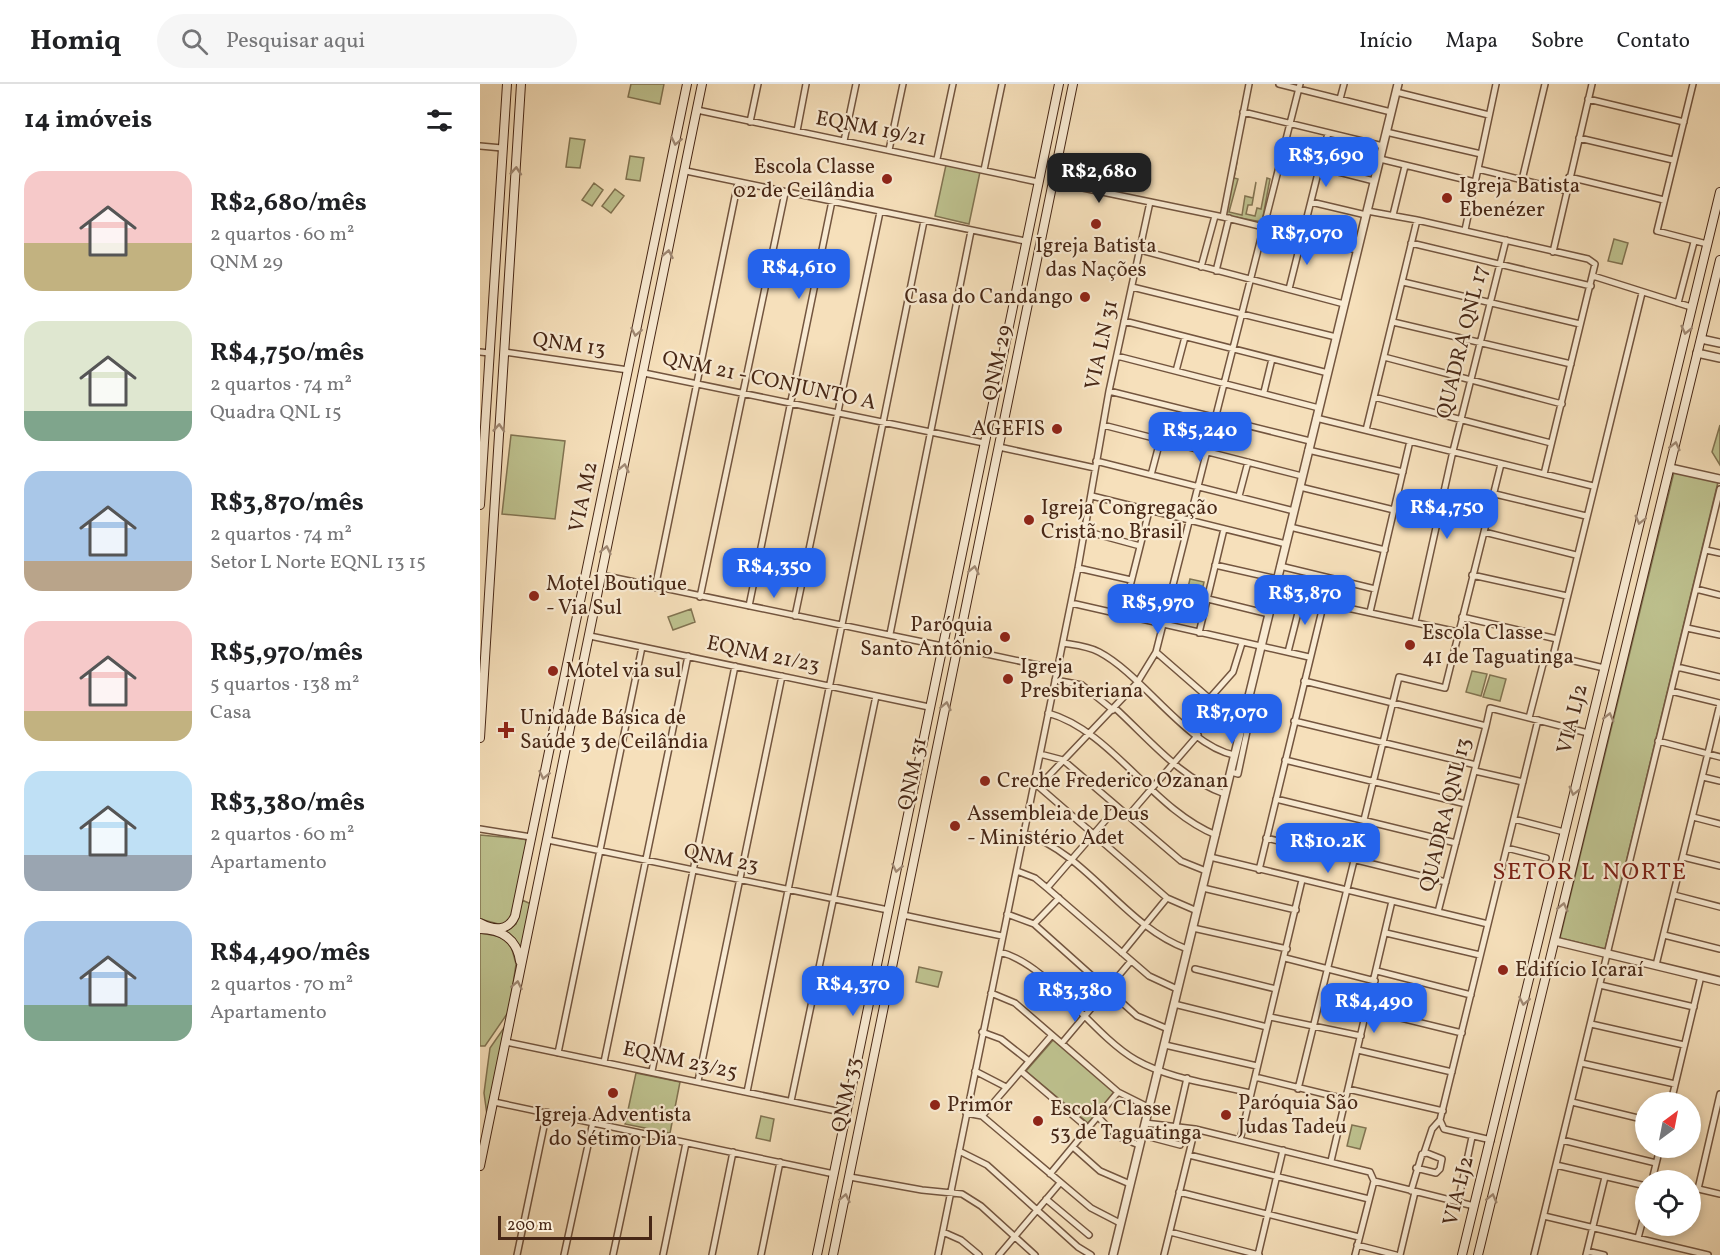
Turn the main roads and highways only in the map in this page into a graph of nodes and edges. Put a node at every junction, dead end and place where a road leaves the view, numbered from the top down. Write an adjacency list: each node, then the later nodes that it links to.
1 (507, 84): 8 (main road)
2 (521, 84): 11 (main road, one-way to 2)
3 (687, 84): 13 (main road, VIA M2, one-way to 13)
4 (702, 84): 14 (main road)
5 (1059, 84): 7 (main road)
6 (1074, 84): 9 (main road)
7 (1050, 126): 9 (main road); 16 (main road)
8 (502, 163): 11 (main road); 12 (main road)
9 (1057, 167): 18 (main road, QNM 29)
10 (1720, 192): 19 (main road, VIA LJ2, one-way to 19)
11 (514, 194): 15 (main road)
12 (499, 212): 15 (main road); 25 (main road)
13 (660, 216): 14 (main road); 26 (main road, VIA M2, one-way to 26)
14 (675, 219): 27 (main road, QNM 21 - CONJUNTO A, one-way to 14)
15 (511, 248): 33 (main road, one-way to 15)
16 (1023, 252): 18 (main road); 21 (main road)
17 (1720, 260): 20 (main road, VIA LJ2)
18 (1030, 298): 22 (main road, QNM 29)
19 (1671, 392): 20 (main road); 28 (main road, VIA LJ2, one-way to 28)
20 (1687, 396): 29 (main road, VIA LJ2, one-way to 20)
21 (994, 398): 22 (main road); 23 (main road)
22 (1001, 436): 24 (main road, QNM 29)
23 (984, 445): 24 (main road); 30 (main road)
24 (988, 501): 31 (main road, QNM 29, one-way to 24)
25 (480, 506)
26 (598, 518): 27 (main road); 35 (main road, VIA M2)
27 (613, 521): 37 (main road, QNM 21 - CONJUNTO A, one-way to 27)
28 (1630, 559): 29 (main road); 41 (main road, VIA LJ2, one-way to 41)
29 (1647, 563): 42 (main road, VIA LJ2, one-way to 29)
30 (953, 597): 31 (main road); 38 (main road)
31 (960, 639): 32 (main road, QNM 29)
32 (958, 648): 40 (main road, QNM 31, one-way to 32)
33 (482, 665): 39 (main road)
34 (480, 677): 36 (main road)
35 (565, 681): 37 (main road); 45 (main road, VIA M2, one-way to 45)
36 (480, 684)
37 (579, 685): 46 (main road)
38 (929, 707): 40 (main road); 43 (main road)
39 (480, 737)
40 (936, 752): 44 (main road, QNM 31)
41 (1564, 833): 42 (main road); 54 (main road, VIA LJ2, one-way to 54)
42 (1580, 837): 55 (main road, VIA LJ2, one-way to 42)
43 (901, 848): 44 (main road); 49 (main road, one-way to 49)
44 (908, 890): 47 (main road, QNM 31)
45 (520, 894): 46 (main road); 51 (main road, VIA M2)
46 (536, 899): 53 (main road)
47 (903, 911): 52 (main road, QNM 33)
48 (480, 923): 51 (main road)
49 (885, 927): 52 (main road); 58 (main road)
50 (480, 929): 51 (main road)
51 (491, 929): 53 (main road)
52 (894, 958): 59 (main road, QNM 33)
53 (521, 965): 60 (main road, one-way to 53)
54 (1517, 1037): 55 (main road); 56 (main road, VIA LJ2)
55 (1530, 1041): 57 (main road, VIA LJ2)
56 (1514, 1048): 57 (main road); 66 (main road, VIA LJ2)
57 (1528, 1051): 67 (main road, VIA LJ2, one-way to 57)
58 (858, 1058): 59 (main road); 61 (main road)
59 (864, 1100): 62 (main road, QNM 33, one-way to 59)
60 (480, 1166)
61 (832, 1184): 62 (main road); 63 (main road)
62 (839, 1226): 65 (main road, QNM 33)
63 (821, 1238): 64 (main road); 65 (main road)
64 (818, 1255)
65 (831, 1255)
66 (1462, 1255)
67 (1478, 1255)

